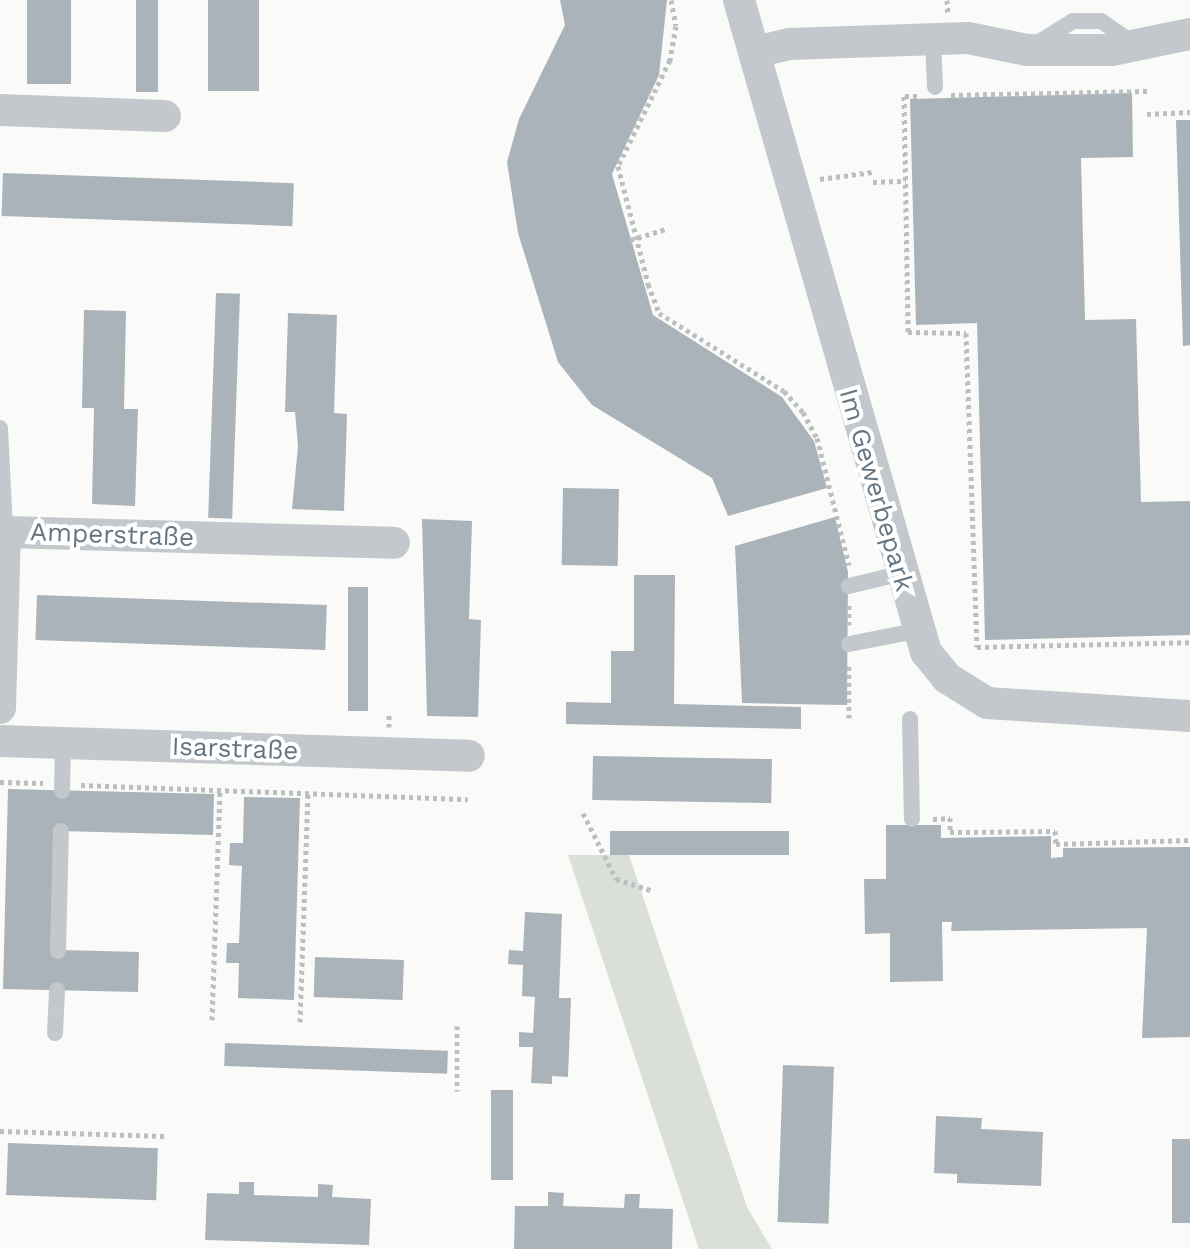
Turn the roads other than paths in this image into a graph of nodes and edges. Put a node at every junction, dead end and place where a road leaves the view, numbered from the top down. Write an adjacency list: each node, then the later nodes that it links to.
1 (739, 0): 4 (street, Im Gewerbepark)
2 (1190, 34): 3 (street)
3 (933, 39): 4 (street); 5 (lane)
4 (755, 52): 11 (street, Im Gewerbepark)
5 (935, 87)
6 (0, 110): 7 (street)
7 (165, 116)
8 (0, 428): 9 (lane)
9 (5, 532): 10 (street, Amperstraße); 15 (street, Amperstraße)
10 (394, 543)
11 (899, 574): 12 (lane); 13 (street, Im Gewerbepark)
12 (849, 586)
13 (915, 631): 14 (lane); 16 (street, Im Gewerbepark)
14 (849, 644)
15 (0, 708)
16 (1190, 716)
17 (910, 719): 22 (lane)
18 (0, 741): 19 (street, Isarstraße)
19 (63, 743): 20 (street, Isarstraße); 21 (lane)
20 (469, 756)
21 (62, 787)
22 (912, 819)
23 (61, 831): 24 (lane)
24 (58, 951)
25 (57, 990): 26 (lane)
26 (55, 1033)

